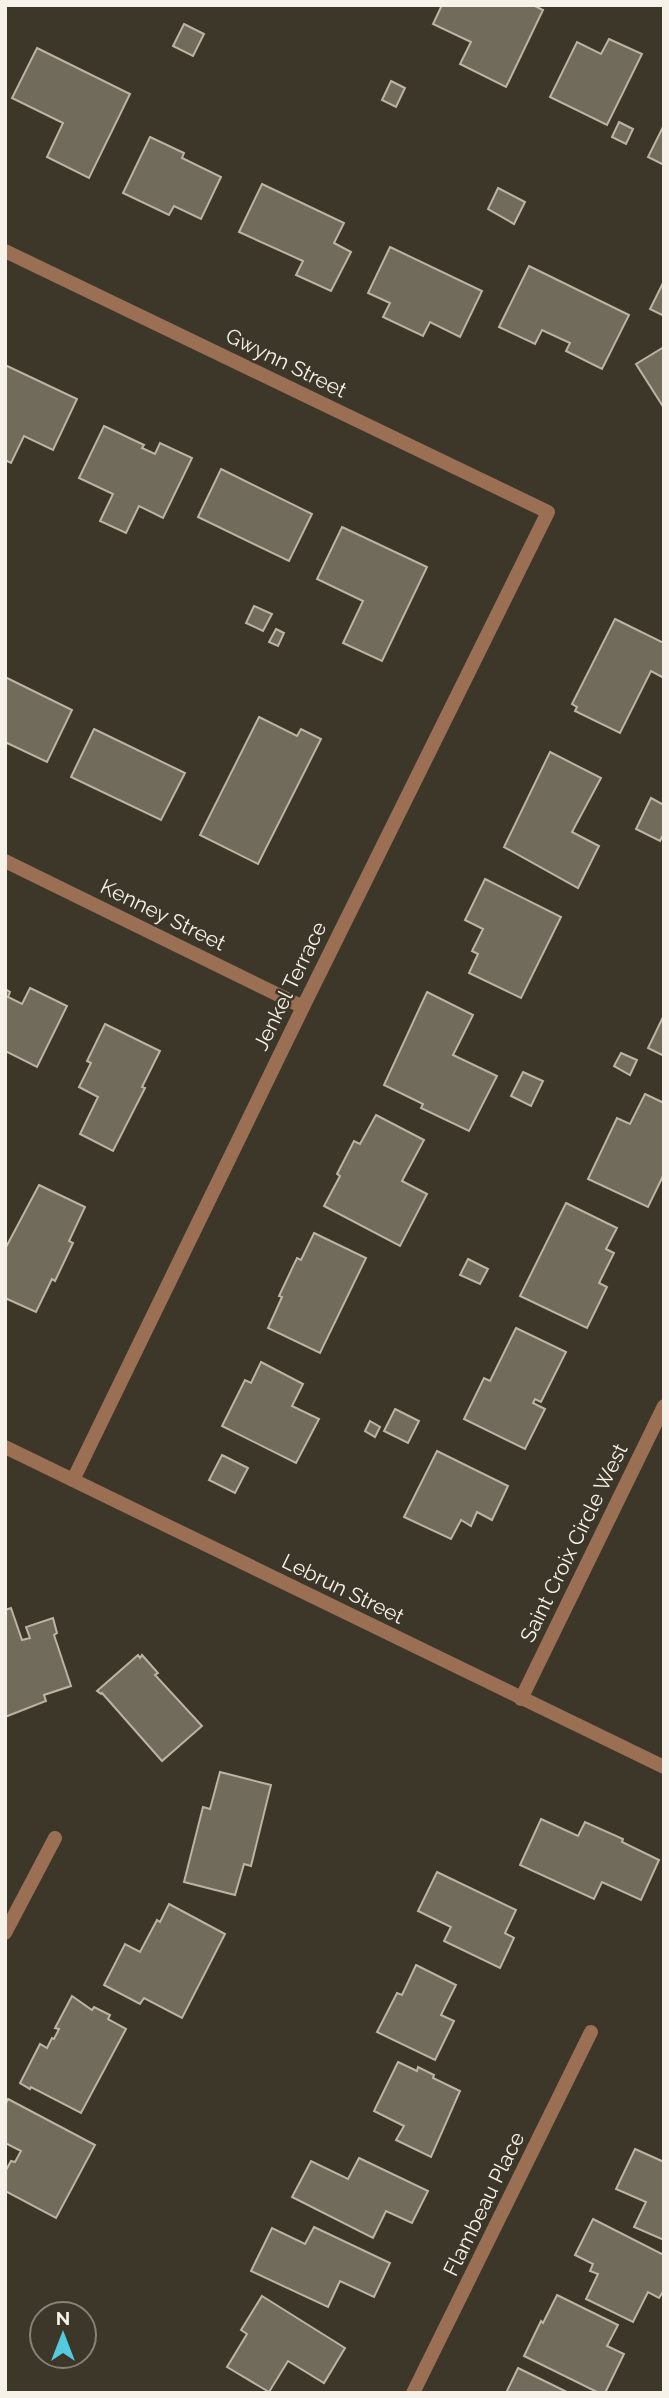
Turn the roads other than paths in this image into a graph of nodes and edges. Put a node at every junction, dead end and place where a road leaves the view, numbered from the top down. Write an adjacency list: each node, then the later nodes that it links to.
1 (5, 251): 2 (street, Gwynn Street)
2 (548, 512): 4 (street, Jenkel Terrace)
3 (5, 861): 4 (street, Kenney Street)
4 (303, 1007): 7 (street, Jenkel Terrace)
5 (664, 1406): 8 (street, Saint Croix Circle West)
6 (5, 1447): 7 (street, Lebrun Street)
7 (73, 1480): 8 (street, Lebrun Street)
8 (521, 1699): 9 (street, Lebrun Street)
9 (664, 1767)
10 (55, 1838): 11 (street)
11 (5, 1933)
12 (591, 2032): 13 (street, Flambeau Place)
13 (413, 2393)

